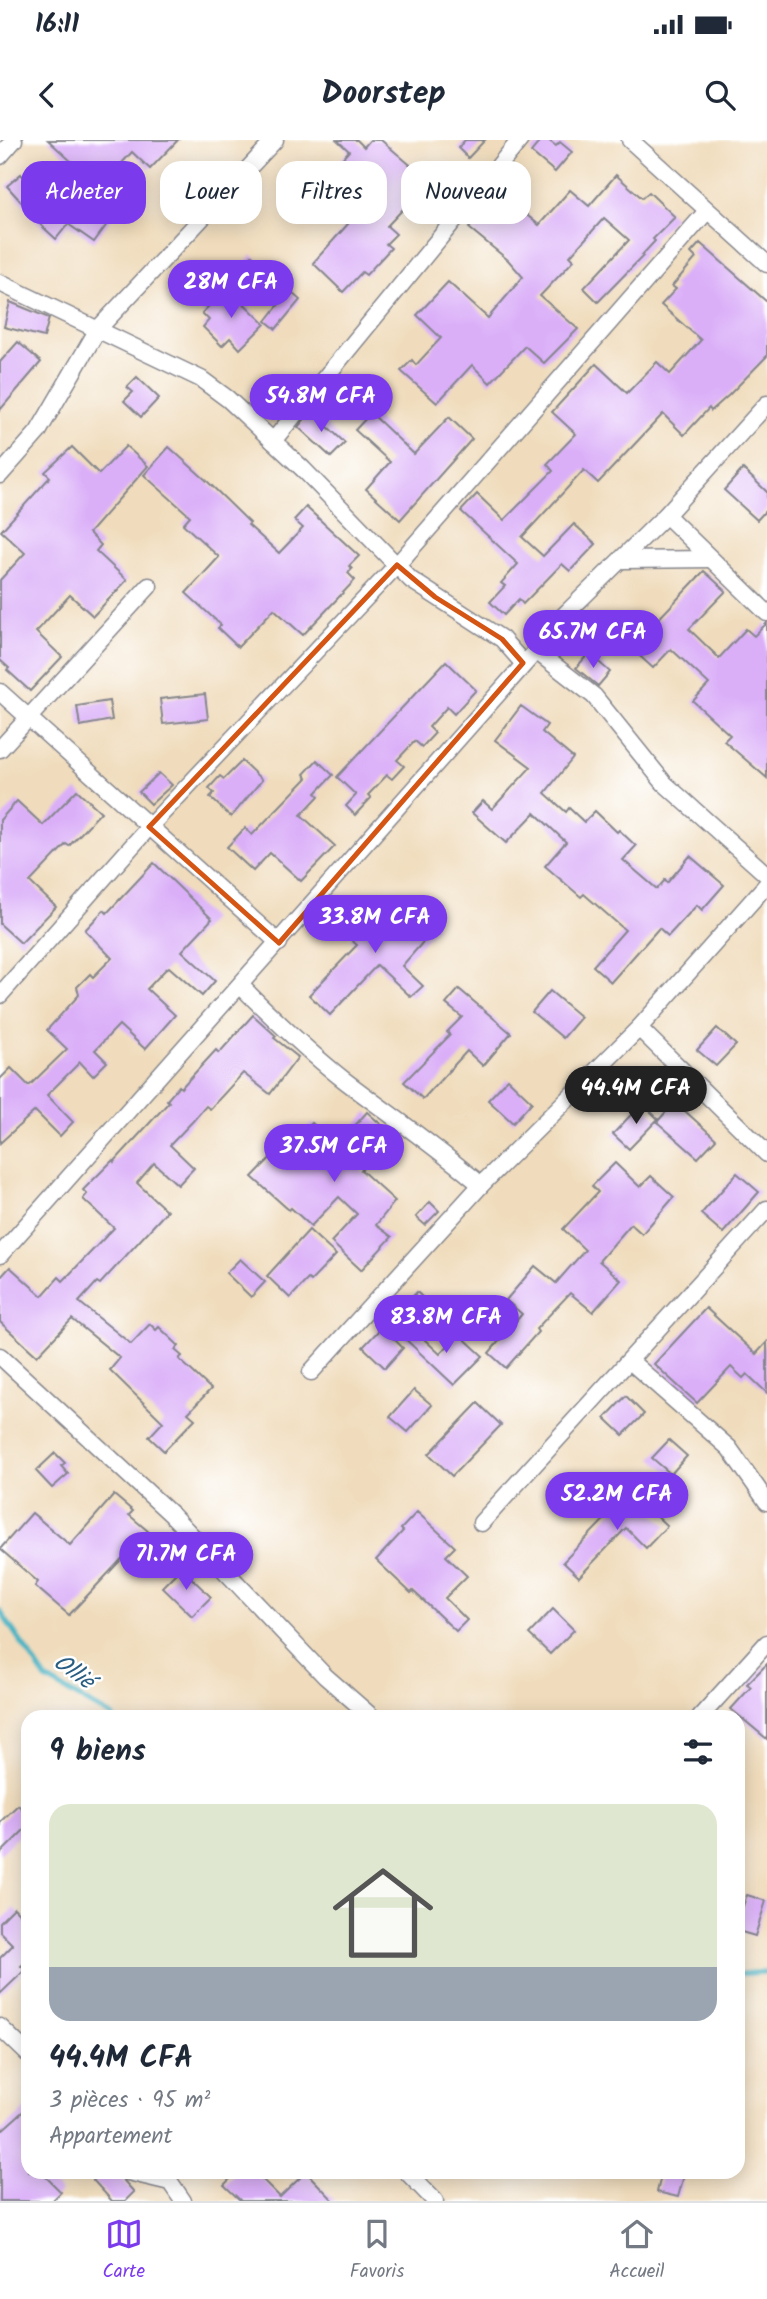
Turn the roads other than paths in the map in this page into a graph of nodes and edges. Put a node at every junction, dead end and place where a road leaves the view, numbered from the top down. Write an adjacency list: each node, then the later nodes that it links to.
1 (14, 140): 5 (street)
2 (275, 140): 9 (street)
3 (520, 140): 11 (street)
4 (630, 140): 6 (street)
5 (0, 156)
6 (707, 211): 7 (street); 16 (street)
7 (767, 264)
8 (0, 283): 9 (street)
9 (98, 329): 11 (street); 12 (street)
10 (767, 404): 13 (street)
11 (273, 441): 16 (street)
12 (0, 475)
13 (666, 516): 14 (street); 15 (street)
14 (623, 559): 15 (street); 19 (street)
15 (711, 559): 18 (street)
16 (397, 565): 20 (street); 24 (street)
17 (149, 586): 22 (street)
18 (767, 613)
19 (536, 651): 20 (street); 25 (street)
20 (523, 663): 27 (street)
21 (0, 692): 22 (street)
22 (29, 718): 23 (street); 24 (street)
23 (0, 749)
24 (149, 827): 27 (street); 29 (street)
25 (767, 875)
26 (767, 884): 30 (street)
27 (279, 943): 28 (street)
28 (240, 985): 32 (street); 34 (street)
29 (0, 995)
30 (639, 1028): 31 (street); 32 (street)
31 (767, 1154)
32 (481, 1185): 37 (street)
33 (767, 1209): 36 (street)
34 (0, 1255)
35 (0, 1356): 41 (street)
36 (630, 1361): 38 (street); 39 (street)
37 (311, 1372)
38 (767, 1502)
39 (481, 1523)
40 (767, 1643): 42 (street)
41 (364, 1710)
42 (706, 1710)
43 (0, 2027): 44 (street)
44 (21, 2047)
45 (174, 2179): 47 (street)
46 (414, 2179): 48 (street)
47 (183, 2201)
48 (435, 2201)

